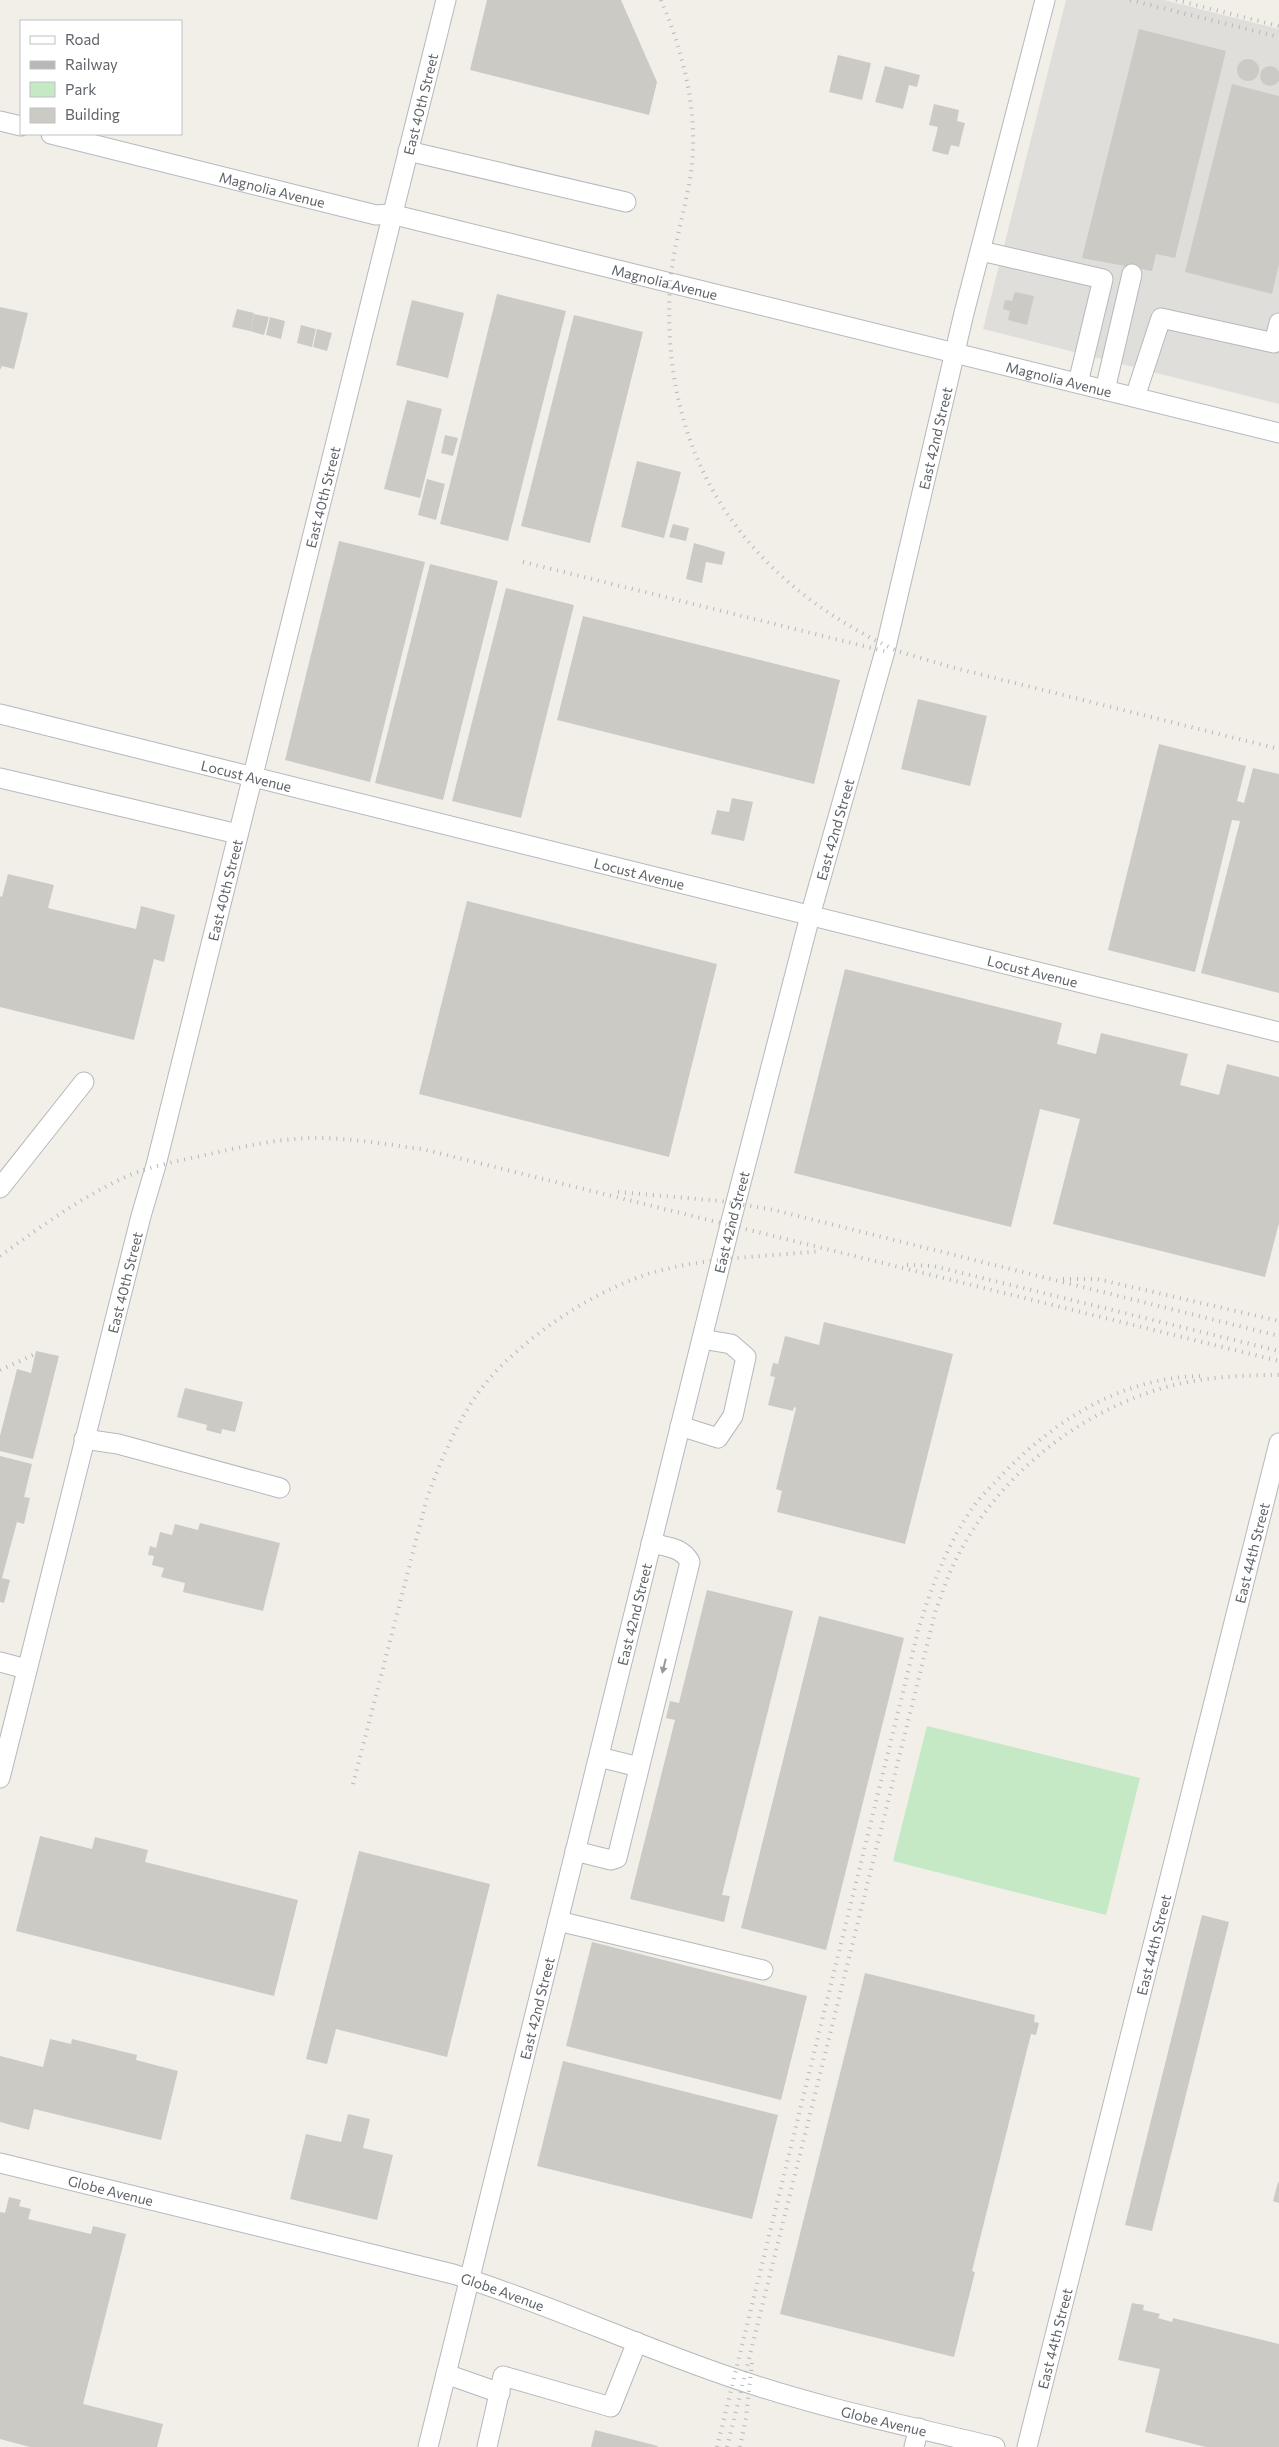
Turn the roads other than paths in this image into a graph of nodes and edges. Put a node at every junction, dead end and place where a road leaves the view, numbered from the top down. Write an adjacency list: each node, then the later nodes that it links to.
1 (446, 0): 6 (street, East 40th Street)
2 (1045, 0): 9 (street, East 42nd Street)
3 (0, 121): 4 (street)
4 (20, 126)
5 (55, 135): 8 (street, Magnolia Avenue)
6 (408, 151): 7 (street); 8 (street, East 40th Street)
7 (626, 202)
8 (391, 214): 12 (street, Magnolia Avenue); 18 (street, East 40th Street)
9 (981, 251): 12 (street, East 42nd Street); 13 (street)
10 (1132, 274): 14 (street)
11 (1279, 323): 15 (street)
12 (955, 353): 13 (street, Magnolia Avenue); 21 (street, East 42nd Street)
13 (1078, 383): 14 (street, Magnolia Avenue)
14 (1105, 390): 15 (street, Magnolia Avenue)
15 (1135, 397): 16 (street, Magnolia Avenue)
16 (1279, 433)
17 (0, 714): 18 (street, Locust Avenue)
18 (252, 777): 20 (street, East 40th Street); 21 (street, Locust Avenue)
19 (0, 778): 20 (street)
20 (238, 834): 27 (street, East 40th Street)
21 (810, 916): 22 (street, Locust Avenue); 25 (street, East 42nd Street)
22 (1279, 1032)
23 (84, 1082): 24 (street)
24 (0, 1188)
25 (702, 1339): 26 (street, East 42nd Street); 26 (street)
26 (680, 1426): 30 (street, East 42nd Street)
27 (84, 1439): 29 (street); 32 (street, East 40th Street)
28 (1279, 1443): 49 (street, East 44th Street)
29 (280, 1488)
30 (652, 1543): 33 (street, East 42nd Street); 34 (street, one-way to 34)
31 (0, 1662): 32 (street)
32 (26, 1669): 35 (street, East 40th Street)
33 (599, 1756): 34 (street); 36 (street, East 42nd Street)
34 (639, 1767): 36 (street)
35 (0, 1778)
36 (575, 1851): 37 (street, East 42nd Street)
37 (558, 1921): 38 (street); 40 (street, East 42nd Street)
38 (763, 1970)
39 (0, 2163): 40 (street, Globe Avenue)
40 (470, 2279): 41 (street, Globe Avenue); 42 (street, East 42nd Street)
41 (637, 2342): 43 (street); 44 (street, Globe Avenue)
42 (446, 2374): 43 (street); 45 (street, East 42nd Street)
43 (500, 2394): 46 (street)
44 (919, 2428): 47 (street); 48 (street, Globe Avenue)
45 (428, 2447)
46 (486, 2447)
47 (914, 2447)
48 (995, 2447)
49 (1027, 2447)

